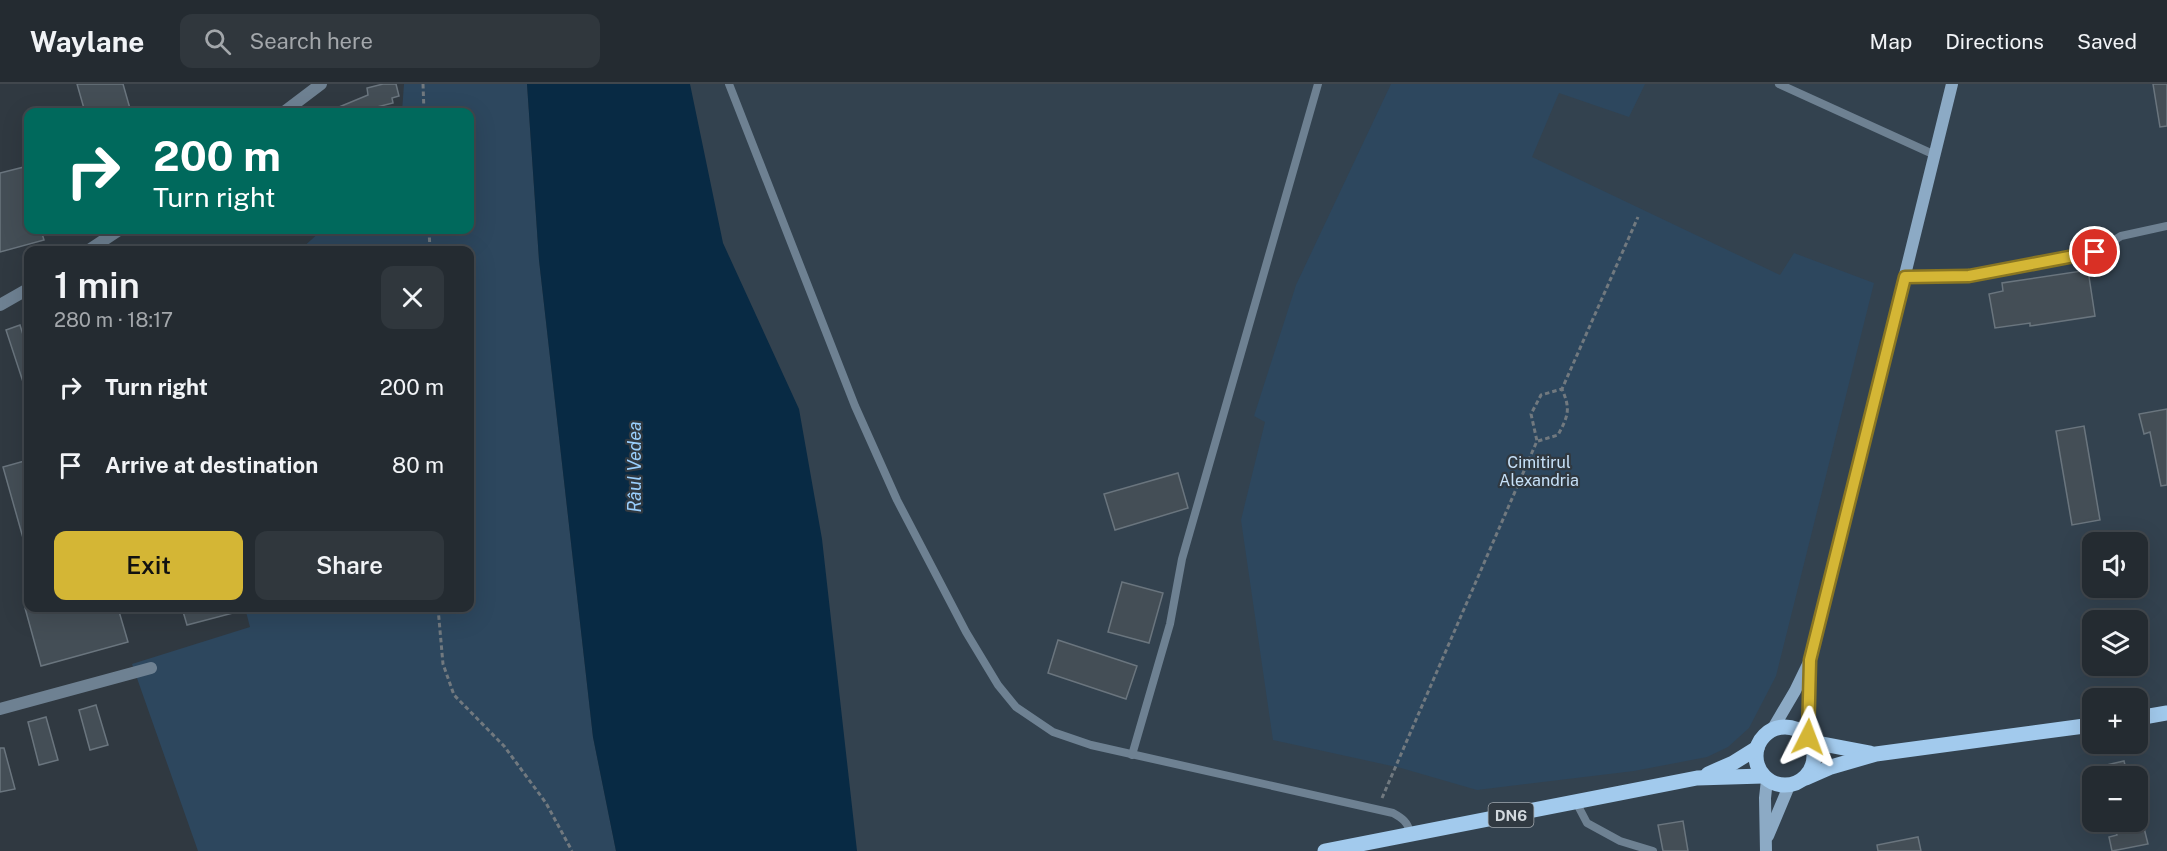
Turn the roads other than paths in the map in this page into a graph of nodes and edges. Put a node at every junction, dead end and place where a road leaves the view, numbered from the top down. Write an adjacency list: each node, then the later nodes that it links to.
1 (321, 84): 6 (street)
2 (729, 84): 23 (lane)
3 (1318, 84): 23 (lane)
4 (1779, 84): 7 (lane)
5 (1952, 84): 7 (main road)
6 (289, 108)
7 (1935, 155): 11 (main road)
8 (2167, 226): 11 (lane)
9 (113, 234): 10 (street)
10 (94, 246)
11 (1905, 277): 14 (main road)
12 (24, 291): 13 (street)
13 (0, 305)
14 (1810, 660): 20 (main road); 21 (main road)
15 (151, 668): 16 (street)
16 (0, 709)
17 (2167, 713): 18 (main road)
18 (2148, 716)
19 (2082, 726): 24 (main road)
20 (1772, 730): 21 (main road); 22 (main road, DN6)
21 (1810, 740): 24 (main road); 27 (main road)
22 (1757, 748): 25 (main road, DN6); 26 (main road)
23 (1132, 754): 30 (lane)
24 (1876, 754): 27 (main road)
25 (1697, 778): 26 (main road, DN6); 29 (main road, DN6)
26 (1765, 778): 28 (main road, DN6); 31 (main road)
27 (1806, 778): 28 (main road)
28 (1789, 786): 31 (main road)
29 (1576, 802): 30 (main road, DN6); 33 (lane)
30 (1410, 833): 32 (main road, DN6)
31 (1766, 845)
32 (1325, 851)
33 (1653, 851)

